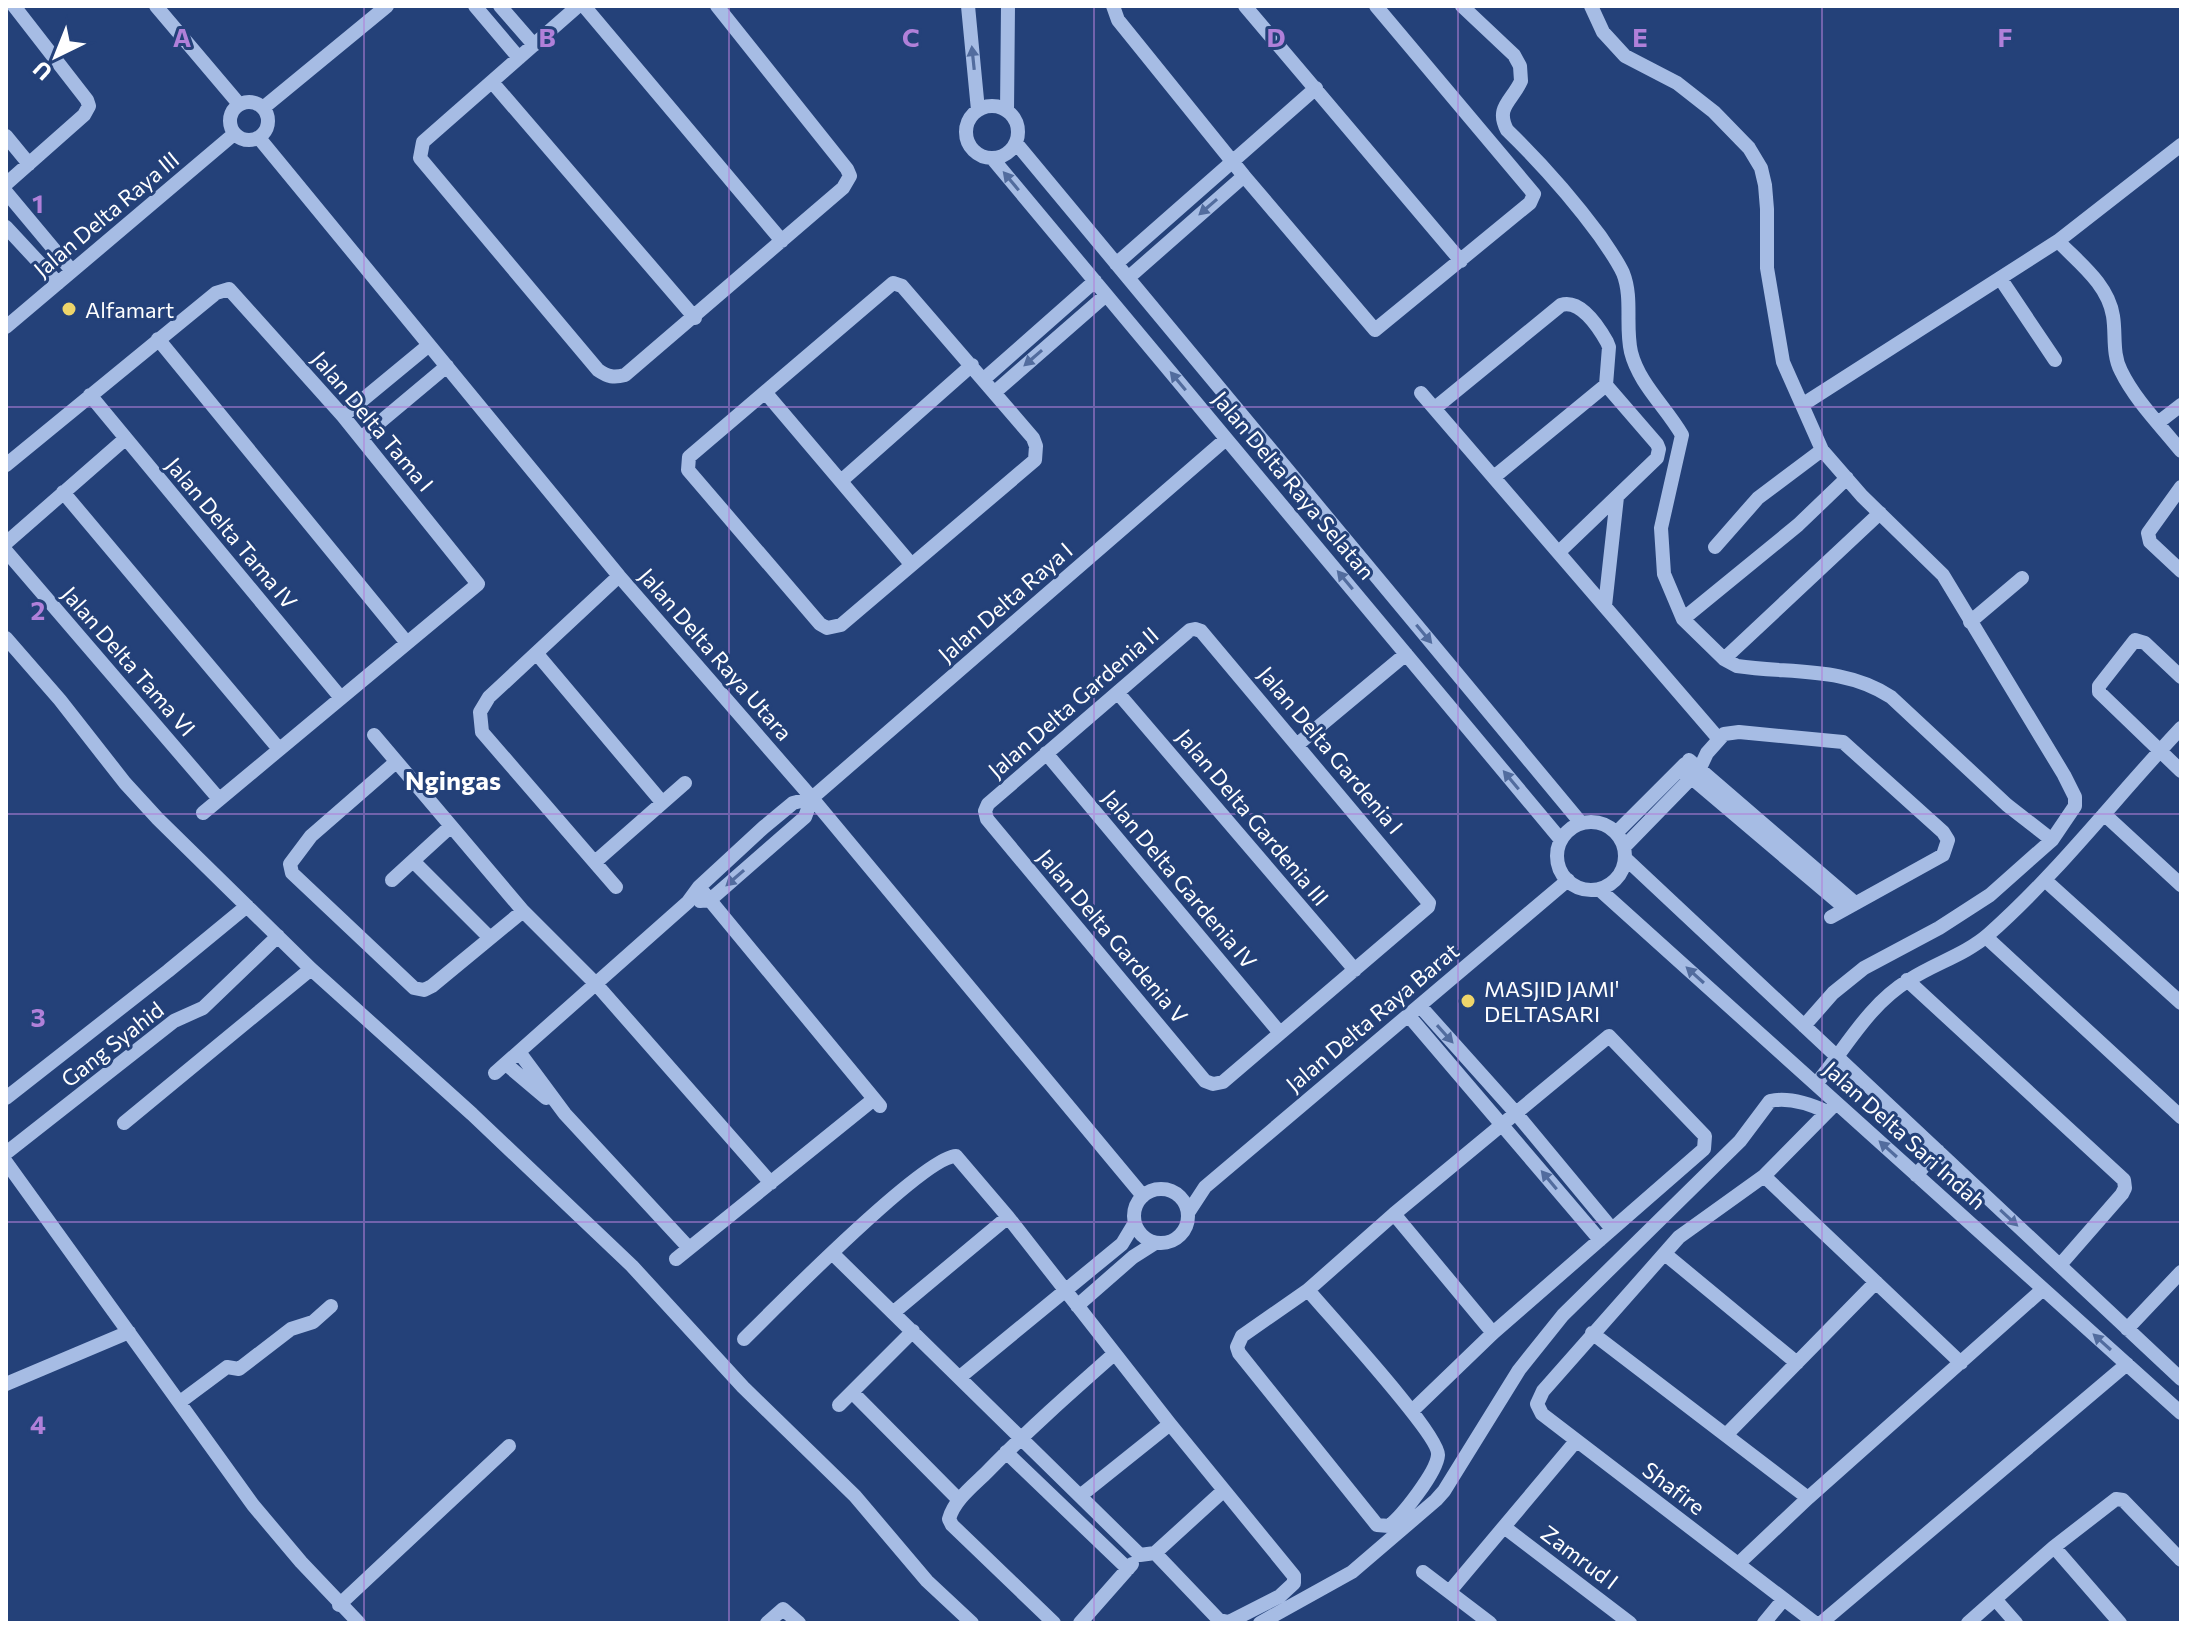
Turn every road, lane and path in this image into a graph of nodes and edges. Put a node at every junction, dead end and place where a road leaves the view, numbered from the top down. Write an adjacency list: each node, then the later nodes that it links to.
1 (14, 6): 30 (street)
2 (156, 6): 19 (street)
3 (387, 6): 20 (street)
4 (475, 6): 16 (street)
5 (500, 6): 15 (street)
6 (581, 6): 15 (street); 35 (street)
7 (717, 6): 35 (street)
8 (968, 6): 21 (street, one-way to 8)
9 (1008, 6): 22 (street)
10 (1113, 6): 29 (street)
11 (1245, 6): 18 (street)
12 (1376, 6): 37 (street)
13 (1462, 6): 85 (street)
14 (1591, 6): 58 (street)
15 (534, 45): 16 (street)
16 (519, 58): 17 (street)
17 (492, 82): 45 (street); 45 (street)
18 (1316, 88): 29 (street); 37 (street)
19 (239, 104): 20 (street); 23 (street)
20 (263, 108): 25 (street)
21 (978, 110): 22 (street); 28 (street)
22 (1007, 111): 26 (street)
23 (234, 134): 25 (street); 39 (street, Jalan Delta Raya III)
24 (6, 136): 30 (street)
25 (259, 138): 48 (street, Jalan Delta Raya Utara)
26 (1016, 143): 28 (street); 38 (street, Jalan Delta Raya Selatan)
27 (2181, 145): 36 (street)
28 (992, 158): 42 (street, Jalan Delta Raya Selatan, one-way to 28)
29 (1231, 161): 31 (street); 38 (street)
30 (29, 164): 32 (street)
31 (1244, 176): 37 (street); 40 (street, one-way to 40)
32 (6, 184)
33 (6, 192): 39 (street)
34 (6, 227): 43 (street)
35 (782, 241): 45 (street)
36 (2058, 241): 41 (street); 62 (street)
37 (1461, 261)
38 (1116, 264): 40 (street, Jalan Delta Raya Selatan)
39 (72, 271): 43 (street, Jalan Delta Raya III)
40 (1128, 278): 113 (street, Jalan Delta Raya Selatan, one-way to 113)
41 (2000, 278): 49 (street); 58 (street)
42 (1095, 281): 44 (street, Jalan Delta Raya Selatan); 52 (street)
43 (58, 283): 46 (street, Jalan Delta Raya III)
44 (1106, 295): 55 (street, one-way to 55); 65 (street, Jalan Delta Raya Selatan, one-way to 44)
45 (695, 318)
46 (6, 327)
47 (158, 339): 57 (street); 61 (street, Jalan Delta Tama I); 89 (street)
48 (429, 345): 51 (street, Jalan Delta Raya Utara); 61 (street)
49 (2055, 360)
50 (972, 365): 52 (street); 54 (street); 71 (street)
51 (447, 366): 63 (street); 82 (street, Jalan Delta Raya Utara)
52 (984, 379): 55 (street)
53 (1606, 385): 60 (street); 69 (street); 74 (street)
54 (765, 392): 71 (street); 80 (street)
55 (995, 392): 80 (street)
56 (1421, 393): 60 (street)
57 (90, 395): 64 (street, Jalan Delta Tama IV); 68 (street)
58 (1802, 405): 66 (street)
59 (2181, 405): 62 (street)
60 (1435, 408): 69 (street)
61 (343, 416): 63 (street, Jalan Delta Tama I)
62 (2159, 422): 67 (street)
63 (361, 438): 89 (street, Jalan Delta Tama I)
64 (125, 439): 73 (street); 95 (street, Jalan Delta Tama IV)
65 (1226, 439): 91 (street, Jalan Delta Raya Selatan, one-way to 65); 107 (street, Jalan Delta Raya I)
66 (1822, 450): 70 (street); 77 (street)
67 (2181, 451)
68 (6, 465)
69 (1494, 477): 79 (street)
70 (1847, 478): 75 (street); 85 (street)
71 (841, 481): 80 (street)
72 (2181, 487): 81 (street)
73 (63, 492): 76 (street); 100 (street)
74 (1617, 497): 79 (street); 84 (street)
75 (1880, 513): 86 (street); 92 (street)
76 (6, 543)
77 (1715, 547)
78 (6, 551): 108 (street, Jalan Delta Tama VI)
79 (1559, 552): 84 (street)
80 (911, 564)
81 (2181, 571)
82 (619, 576): 90 (street); 107 (street, Jalan Delta Raya Utara)
83 (2022, 578): 86 (street)
84 (1605, 606): 98 (street)
85 (1683, 619): 92 (street)
86 (1970, 622): 117 (street)
87 (1201, 631): 94 (street, Jalan Delta Gardenia II); 99 (street, Jalan Delta Gardenia I)
88 (6, 638): 130 (street)
89 (407, 643): 95 (street)
90 (537, 654): 109 (street); 120 (street)
91 (1406, 654): 99 (street); 116 (street, Jalan Delta Raya Selatan, one-way to 91)
92 (1724, 659): 117 (street)
93 (2181, 677): 101 (street)
94 (1118, 693): 102 (street, Jalan Delta Gardenia II); 138 (street, Jalan Delta Gardenia III)
95 (341, 698): 100 (street)
96 (2181, 728): 101 (street)
97 (374, 735): 103 (street)
98 (1718, 738): 104 (street); 131 (street)
99 (1298, 744): 138 (street, Jalan Delta Gardenia I)
100 (279, 749): 108 (street)
101 (2160, 751): 105 (street); 111 (street)
102 (1046, 753): 112 (street, Jalan Delta Gardenia II); 144 (street, Jalan Delta Gardenia IV)
103 (396, 762): 114 (street); 135 (street)
104 (1690, 770): 115 (street); 118 (street); 131 (street)
105 (2181, 771)
106 (685, 783): 109 (street)
107 (812, 798): 126 (street); 128 (street, one-way to 128); 163 (street, Jalan Delta Raya Utara)
108 (219, 799): 110 (street)
109 (661, 801): 120 (street)
110 (203, 813)
111 (2104, 814): 123 (street); 124 (street)
112 (987, 819): 144 (street, Jalan Delta Gardenia V)
113 (1581, 823): 115 (street); 116 (street)
114 (451, 826): 119 (street); 132 (street)
115 (1616, 833): 118 (street)
116 (1561, 840): 122 (street)
117 (2052, 840): 143 (street)
118 (1625, 852): 127 (street); 143 (street, Jalan Delta Sari Indah)
119 (414, 862): 121 (street); 135 (street)
120 (595, 862): 125 (street)
121 (392, 880)
122 (1568, 880): 127 (street); 142 (street, Jalan Delta Raya Barat)
123 (2046, 881): 136 (street); 141 (street)
124 (2181, 885)
125 (616, 887)
126 (699, 887): 128 (street); 129 (street)
127 (1600, 890): 147 (street, Jalan Delta Sari Indah, one-way to 127)
128 (710, 900): 129 (street); 160 (street)
129 (688, 902): 140 (street)
130 (247, 906): 134 (street); 148 (street)
131 (1850, 906): 133 (street)
132 (523, 911): 135 (street); 140 (street)
133 (1831, 917)
134 (278, 936): 137 (street); 156 (street, Gang Syahid)
135 (489, 937)
136 (1986, 937): 139 (street); 152 (street)
137 (311, 969): 153 (street); 228 (street)
138 (1355, 970): 144 (street)
139 (1907, 980): 146 (street); 175 (street)
140 (596, 984): 145 (street); 160 (street)
141 (2181, 1003)
142 (1414, 1011): 150 (street, one-way to 150); 154 (street); 161 (street, Jalan Delta Raya Barat)
143 (1804, 1026): 146 (street, Jalan Delta Sari Indah)
144 (1280, 1033)
145 (519, 1052): 151 (street); 151 (street)
146 (1838, 1058): 147 (street); 155 (street, Jalan Delta Sari Indah)
147 (1816, 1084): 149 (street, Jalan Delta Sari Indah)
148 (6, 1098)
149 (1832, 1107): 158 (street, Jalan Delta Sari Indah, one-way to 149); 159 (street); 231 (street)
150 (1515, 1112): 154 (street); 168 (street); 168 (street)
151 (565, 1114): 171 (street)
152 (2180, 1115)
153 (124, 1123)
154 (1501, 1124): 165 (street); 169 (street, one-way to 154)
155 (1938, 1151): 158 (street); 175 (street, Jalan Delta Sari Indah, one-way to 175)
156 (6, 1153)
157 (6, 1162): 188 (street)
158 (1916, 1175): 178 (street, Jalan Delta Sari Indah)
159 (1764, 1176): 173 (street); 177 (street)
160 (771, 1183): 171 (street)
161 (1205, 1187): 162 (street, Jalan Delta Raya Barat); 164 (street, Jalan Delta Raya Barat)
162 (1178, 1195): 163 (street); 164 (street)
163 (1143, 1196): 167 (street)
164 (1188, 1213): 170 (street)
165 (1394, 1214): 179 (street); 189 (street)
166 (1008, 1217): 172 (street); 180 (street); 184 (street)
167 (1134, 1224): 170 (street); 180 (street)
168 (1612, 1229): 169 (street)
169 (1600, 1240): 189 (street)
170 (1155, 1243): 183 (street)
171 (689, 1248): 174 (street)
172 (832, 1253): 184 (street); 191 (street)
173 (1665, 1254): 190 (street); 193 (street)
174 (676, 1259)
175 (2060, 1265): 181 (street, Jalan Delta Sari Indah)
176 (2181, 1272): 186 (street)
177 (1876, 1282): 193 (street); 194 (street)
178 (2043, 1289): 185 (street, Jalan Delta Sari Indah); 194 (street)
179 (1308, 1290): 202 (street); 202 (street)
180 (1067, 1291): 183 (street); 196 (street)
181 (2095, 1299): 185 (street); 186 (street, Jalan Delta Sari Indah)
182 (331, 1306): 200 (street)
183 (1077, 1306): 192 (street)
184 (894, 1312): 187 (street)
185 (2076, 1318): 195 (street, Jalan Delta Sari Indah, one-way to 185)
186 (2127, 1329): 197 (street, Jalan Delta Sari Indah)
187 (913, 1331): 196 (street); 199 (street)
188 (129, 1332): 198 (street); 200 (street)
189 (1493, 1333): 202 (street)
190 (1592, 1333): 205 (street); 207 (street, Shafire)
191 (744, 1339)
192 (1114, 1354): 204 (street); 206 (street)
193 (1797, 1363): 205 (street)
194 (1961, 1363): 212 (street)
195 (2127, 1364): 203 (street, Jalan Delta Sari Indah); 236 (street)
196 (960, 1377): 206 (street)
197 (2181, 1379)
198 (6, 1384)
199 (852, 1392): 201 (street); 213 (street)
200 (180, 1402): 224 (street)
201 (839, 1405)
202 (1412, 1411)
203 (2181, 1413)
204 (1170, 1424): 210 (street); 211 (street)
205 (1727, 1434): 212 (street)
206 (1021, 1437): 209 (street); 211 (street)
207 (1576, 1441): 214 (street); 218 (street, Shafire)
208 (509, 1446): 224 (street)
209 (1006, 1452): 213 (street); 219 (street)
210 (1223, 1491): 216 (street); 216 (street)
211 (1080, 1496): 216 (street)
212 (1808, 1498): 218 (street)
213 (959, 1500): 229 (street)
214 (1504, 1527): 221 (street); 233 (street, Zamrud I)
215 (2054, 1547): 217 (street); 222 (street); 239 (street)
216 (1148, 1554): 219 (street)
217 (2181, 1560)
218 (1738, 1564): 223 (street, Shafire)
219 (1128, 1569): 230 (street)
220 (1423, 1572): 221 (street)
221 (1450, 1591): 232 (street)
222 (1995, 1599): 237 (street); 238 (street)
223 (1783, 1600): 234 (street); 235 (street, Shafire)
224 (339, 1605): 225 (street)
225 (359, 1623)
226 (767, 1623): 227 (street)
227 (799, 1623)
228 (972, 1623)
229 (1054, 1623)
230 (1080, 1623)
231 (1260, 1623)
232 (1490, 1623)
233 (1630, 1623)
234 (1764, 1623)
235 (1815, 1623)
236 (1821, 1623)
237 (1968, 1623)
238 (2016, 1623)
239 (2120, 1623)

